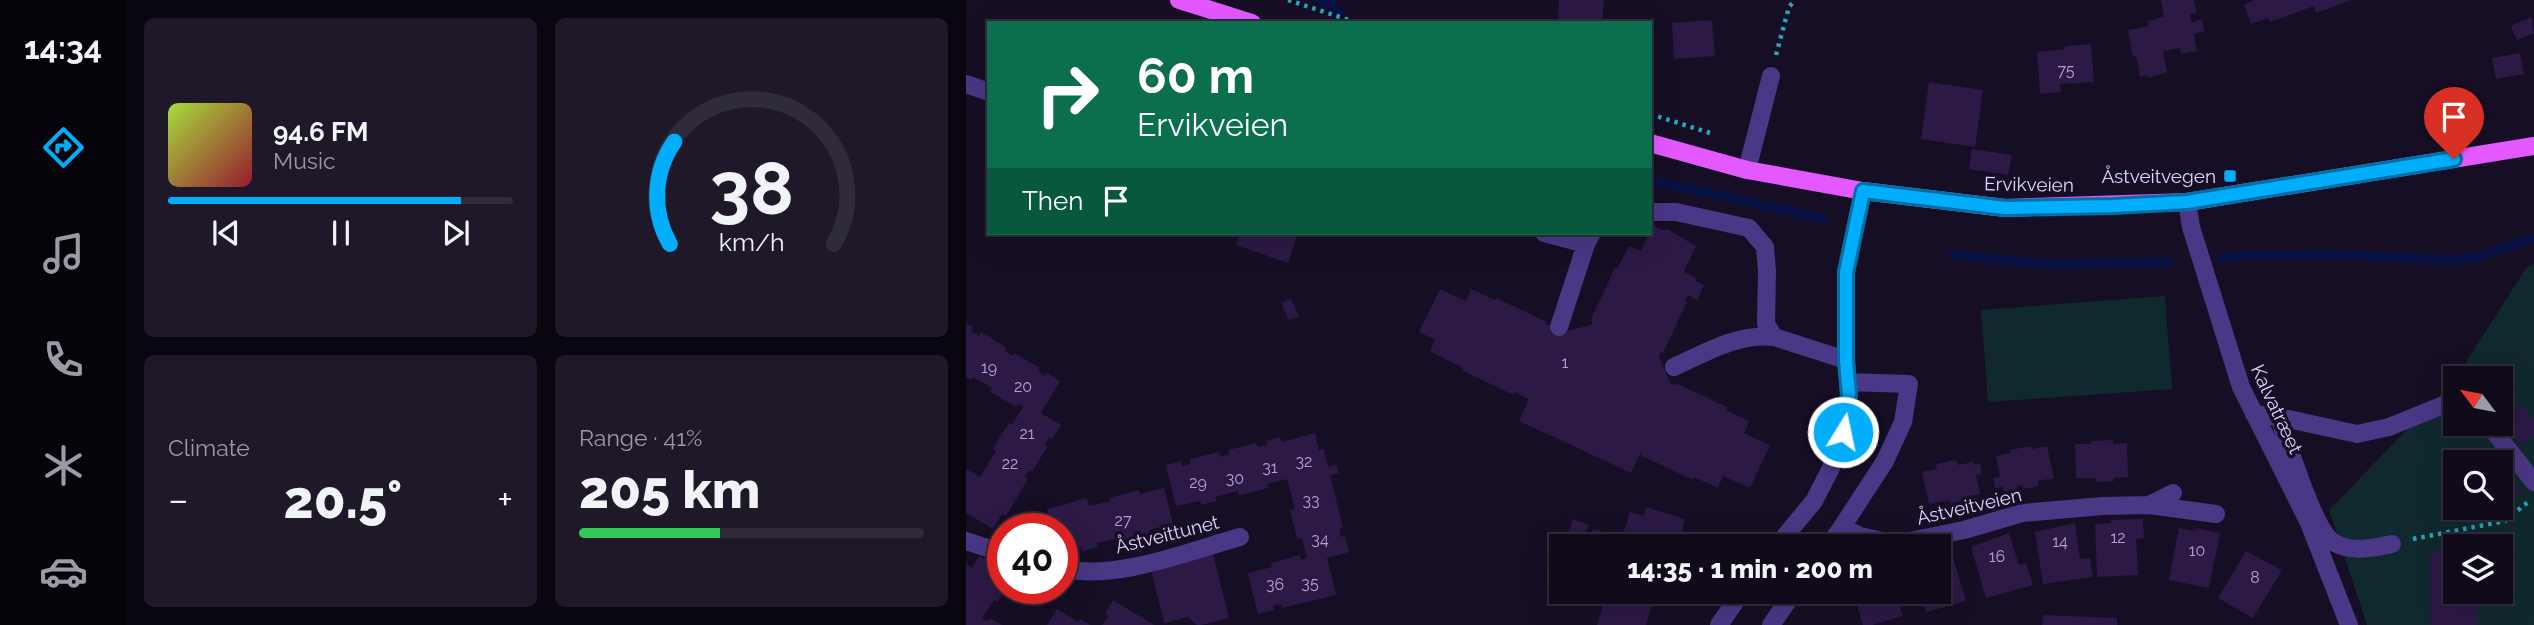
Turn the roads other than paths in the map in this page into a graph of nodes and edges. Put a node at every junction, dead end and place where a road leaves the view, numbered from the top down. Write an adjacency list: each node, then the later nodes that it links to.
1 (1179, 0): 2 (main road)
2 (1246, 21)
3 (1771, 76): 8 (street)
4 (966, 84): 5 (street)
5 (987, 91)
6 (1652, 144): 8 (main road, Ervikveien)
7 (2534, 146): 10 (main road, Ervikveien)
8 (1747, 170): 9 (main road, Ervikveien)
9 (1863, 191): 10 (main road, Ervikveien); 16 (street)
10 (2187, 202): 20 (street, Kalvatræet)
11 (1652, 212): 15 (street)
12 (1562, 235): 13 (street)
13 (1589, 238): 14 (street)
14 (1559, 327)
15 (1774, 337): 16 (street); 17 (street)
16 (1846, 360): 18 (street)
17 (1674, 367)
18 (1848, 382): 27 (street); 28 (street)
19 (2443, 405): 21 (street)
20 (2253, 414): 21 (street); 39 (street, Kalvatræet)
21 (2279, 417): 32 (street)
22 (2498, 436): 23 (street)
23 (2534, 482)
24 (2172, 493): 25 (street, Åstveitveien)
25 (2150, 505): 26 (street, Åstveitveien); 27 (street, Åstveitveien)
26 (2217, 514)
27 (1842, 527): 29 (street)
28 (1787, 534)
29 (1837, 534)
30 (1240, 537): 34 (street, Åstveittunet)
31 (966, 541): 33 (street)
32 (2392, 544)
33 (987, 548)
34 (1078, 573)
35 (1734, 604): 37 (street)
36 (1786, 604): 38 (street)
37 (1719, 625)
38 (1771, 625)
39 (2349, 625)

